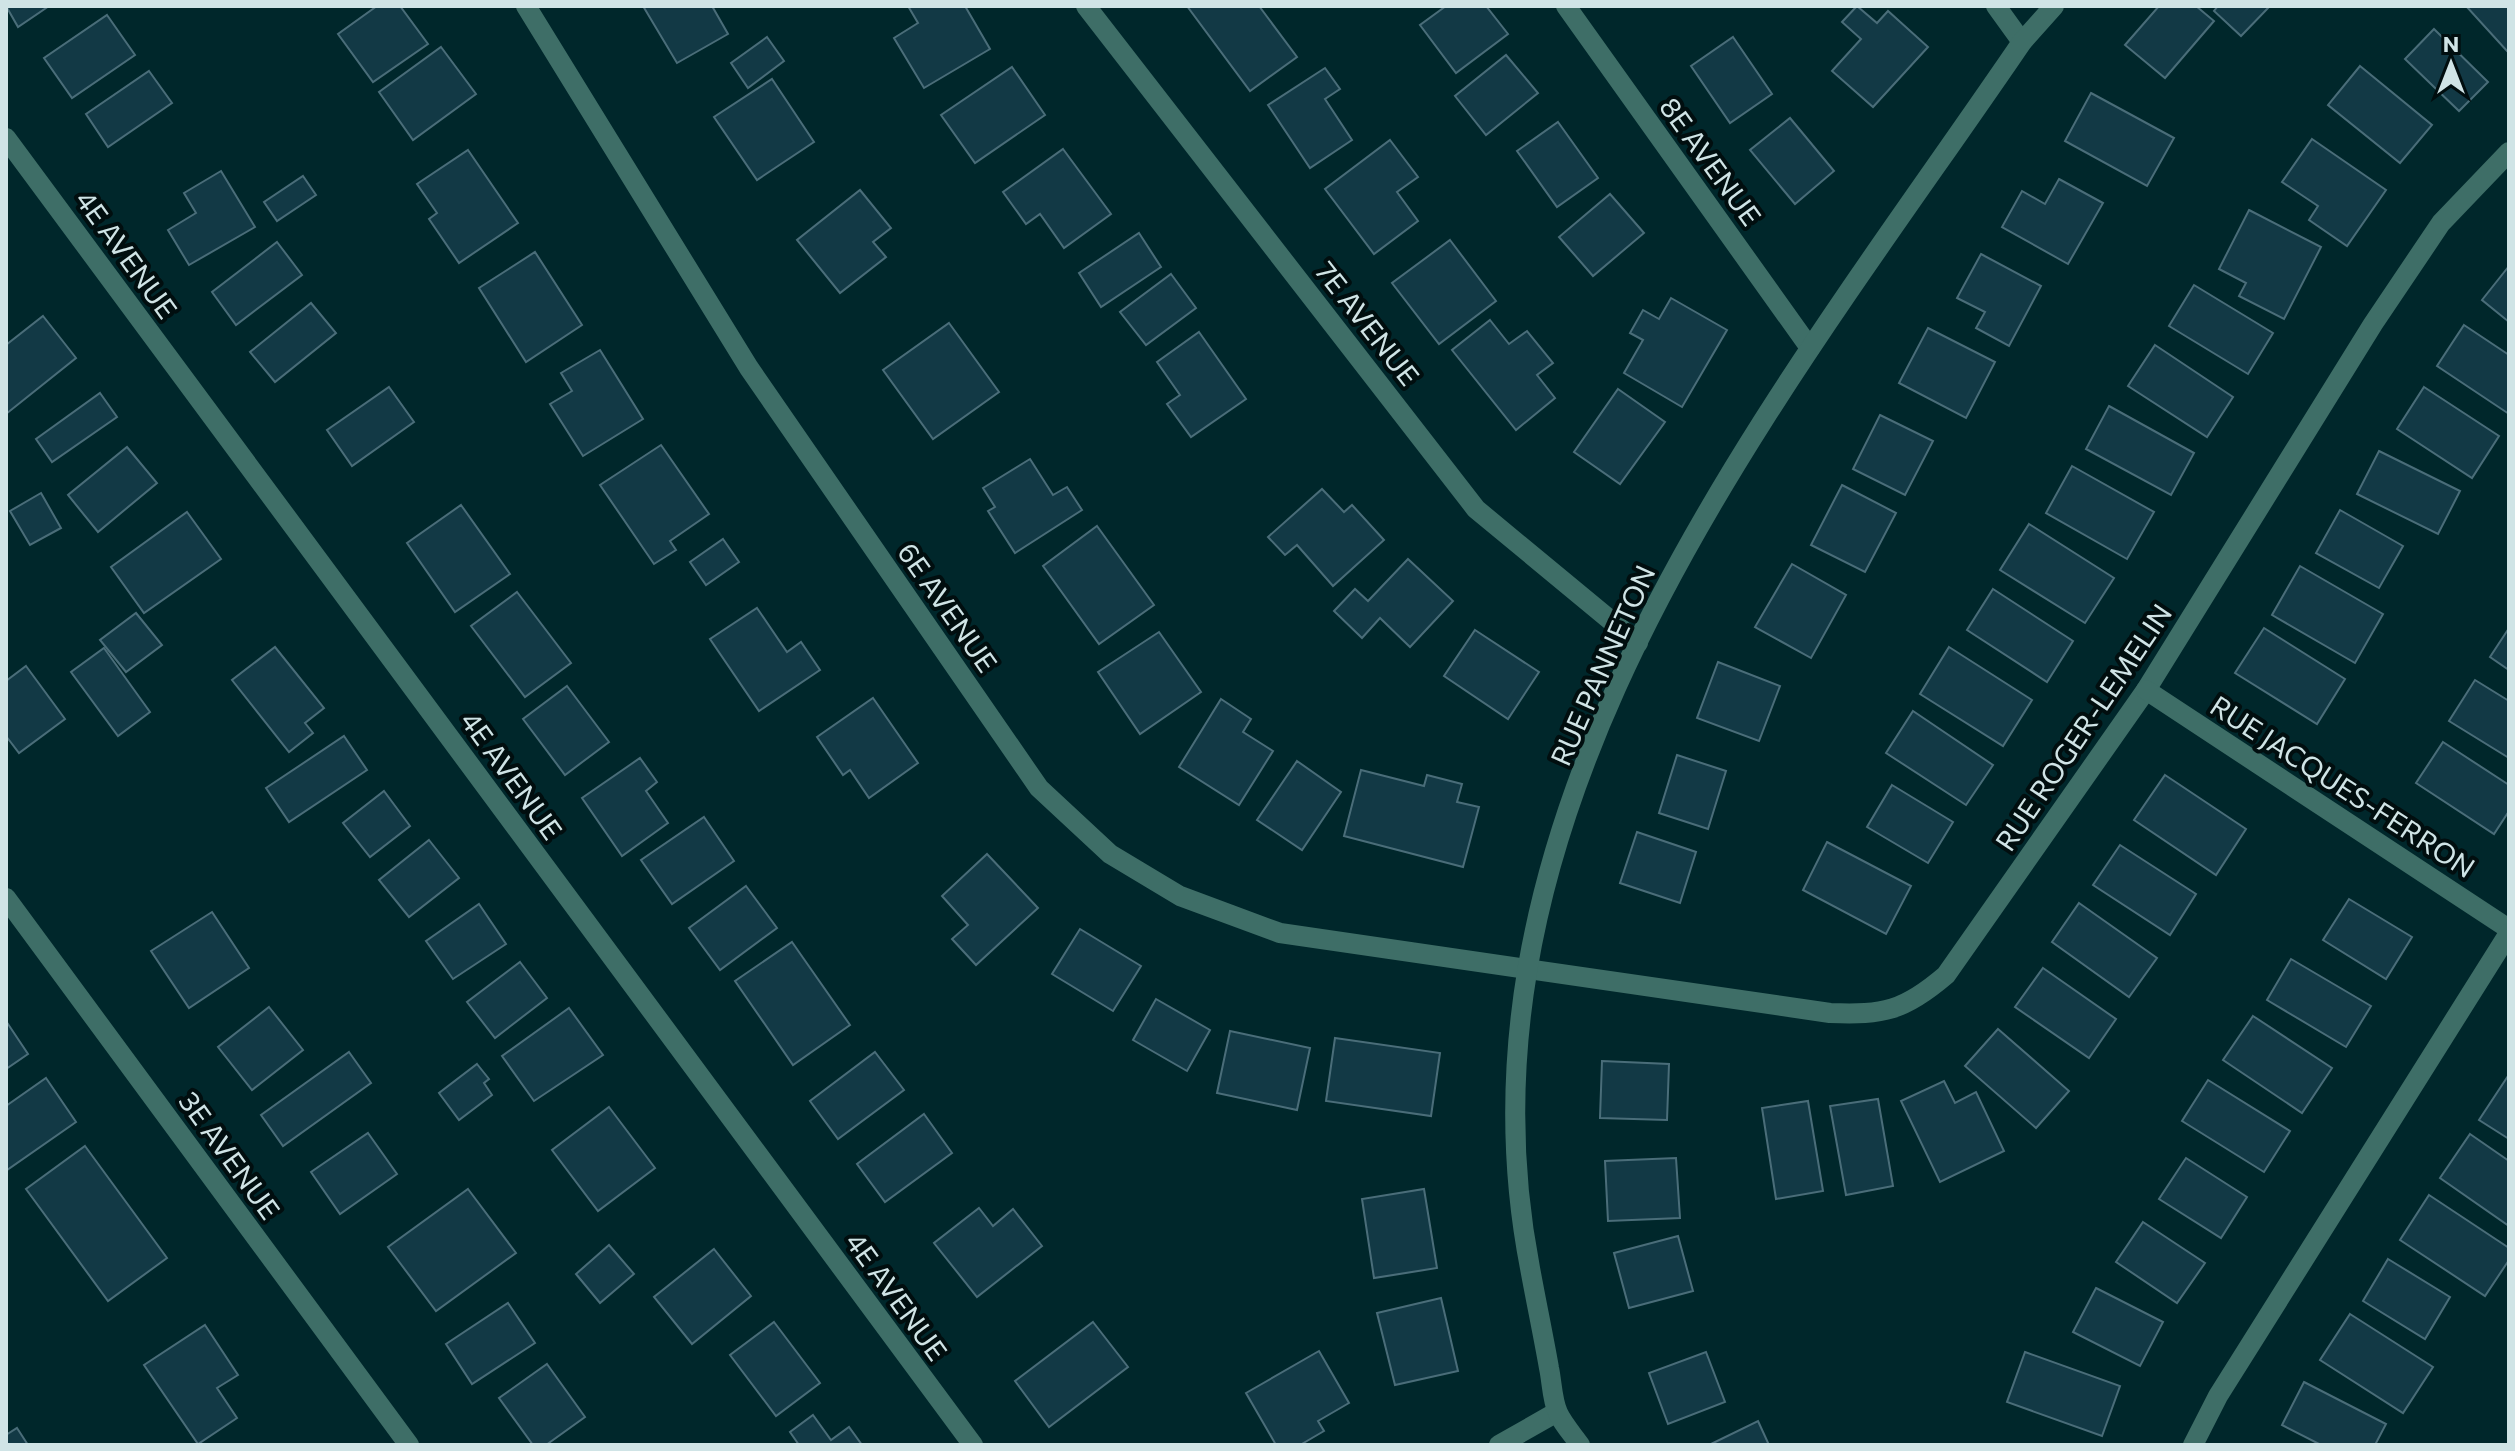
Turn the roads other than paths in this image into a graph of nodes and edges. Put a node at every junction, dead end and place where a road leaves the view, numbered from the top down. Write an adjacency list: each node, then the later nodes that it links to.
1 (526, 6): 14 (street, 6E AVENUE)
2 (1086, 6): 10 (street, 7E AVENUE)
3 (1566, 6): 9 (street, 8E AVENUE)
4 (1996, 6): 6 (street)
5 (2054, 6): 6 (street, RUE PANNETON)
6 (2022, 42): 9 (street, RUE PANNETON)
7 (6, 138): 17 (street, 4E AVENUE)
8 (2509, 152): 11 (street, RUE ROGER-LEMELIN)
9 (1810, 348): 10 (street, RUE PANNETON)
10 (1638, 643): 14 (street, RUE PANNETON)
11 (2146, 690): 13 (street, RUE JACQUES-FERRON); 14 (street, RUE ROGER-LEMELIN)
12 (6, 898): 16 (street, 3E AVENUE)
13 (2509, 931): 20 (street)
14 (1526, 969): 15 (street, RUE PANNETON)
15 (1557, 1412): 18 (street); 19 (street, RUE PANNETON)
16 (409, 1445)
17 (973, 1445)
18 (1499, 1445)
19 (1580, 1445)
20 (2193, 1445)

